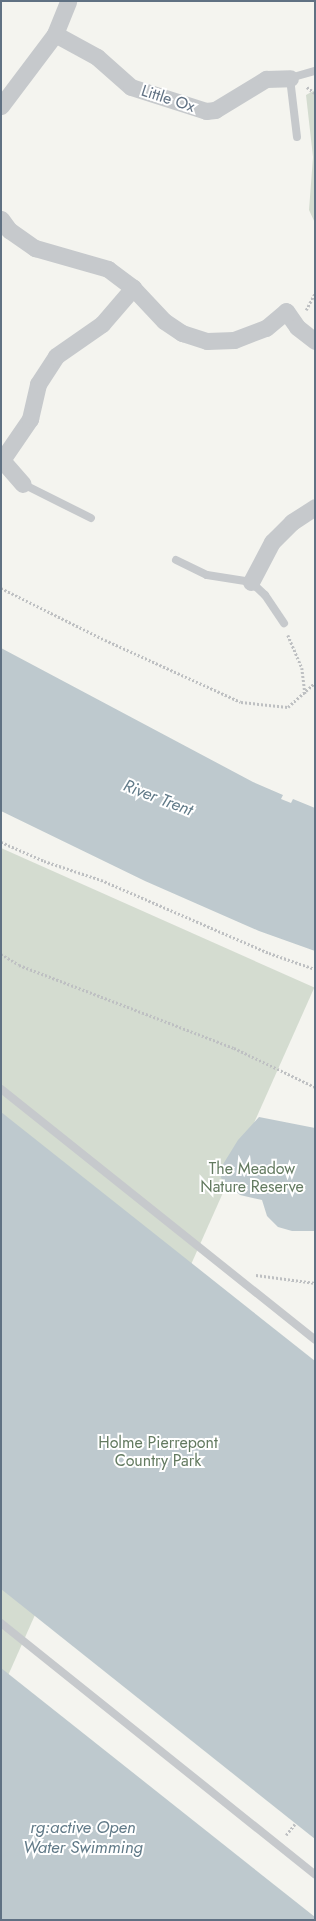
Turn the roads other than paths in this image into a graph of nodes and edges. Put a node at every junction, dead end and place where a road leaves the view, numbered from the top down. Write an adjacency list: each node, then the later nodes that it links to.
1 (68, 1): 2 (street)
2 (55, 34): 4 (street, Little Ox); 5 (street)
3 (315, 70): 4 (lane)
4 (290, 78): 6 (lane)
5 (1, 106)
6 (297, 137)
7 (1, 219): 8 (street)
8 (133, 288): 9 (street); 10 (street)
9 (315, 341)
10 (1, 459): 11 (street)
11 (23, 484): 13 (lane)
12 (315, 507): 15 (street)
13 (91, 518)
14 (176, 560): 15 (lane)
15 (251, 582): 16 (lane)
16 (284, 623)
17 (1, 1089): 18 (lane)
18 (315, 1340)
19 (1, 1623): 20 (lane)
20 (315, 1875)

